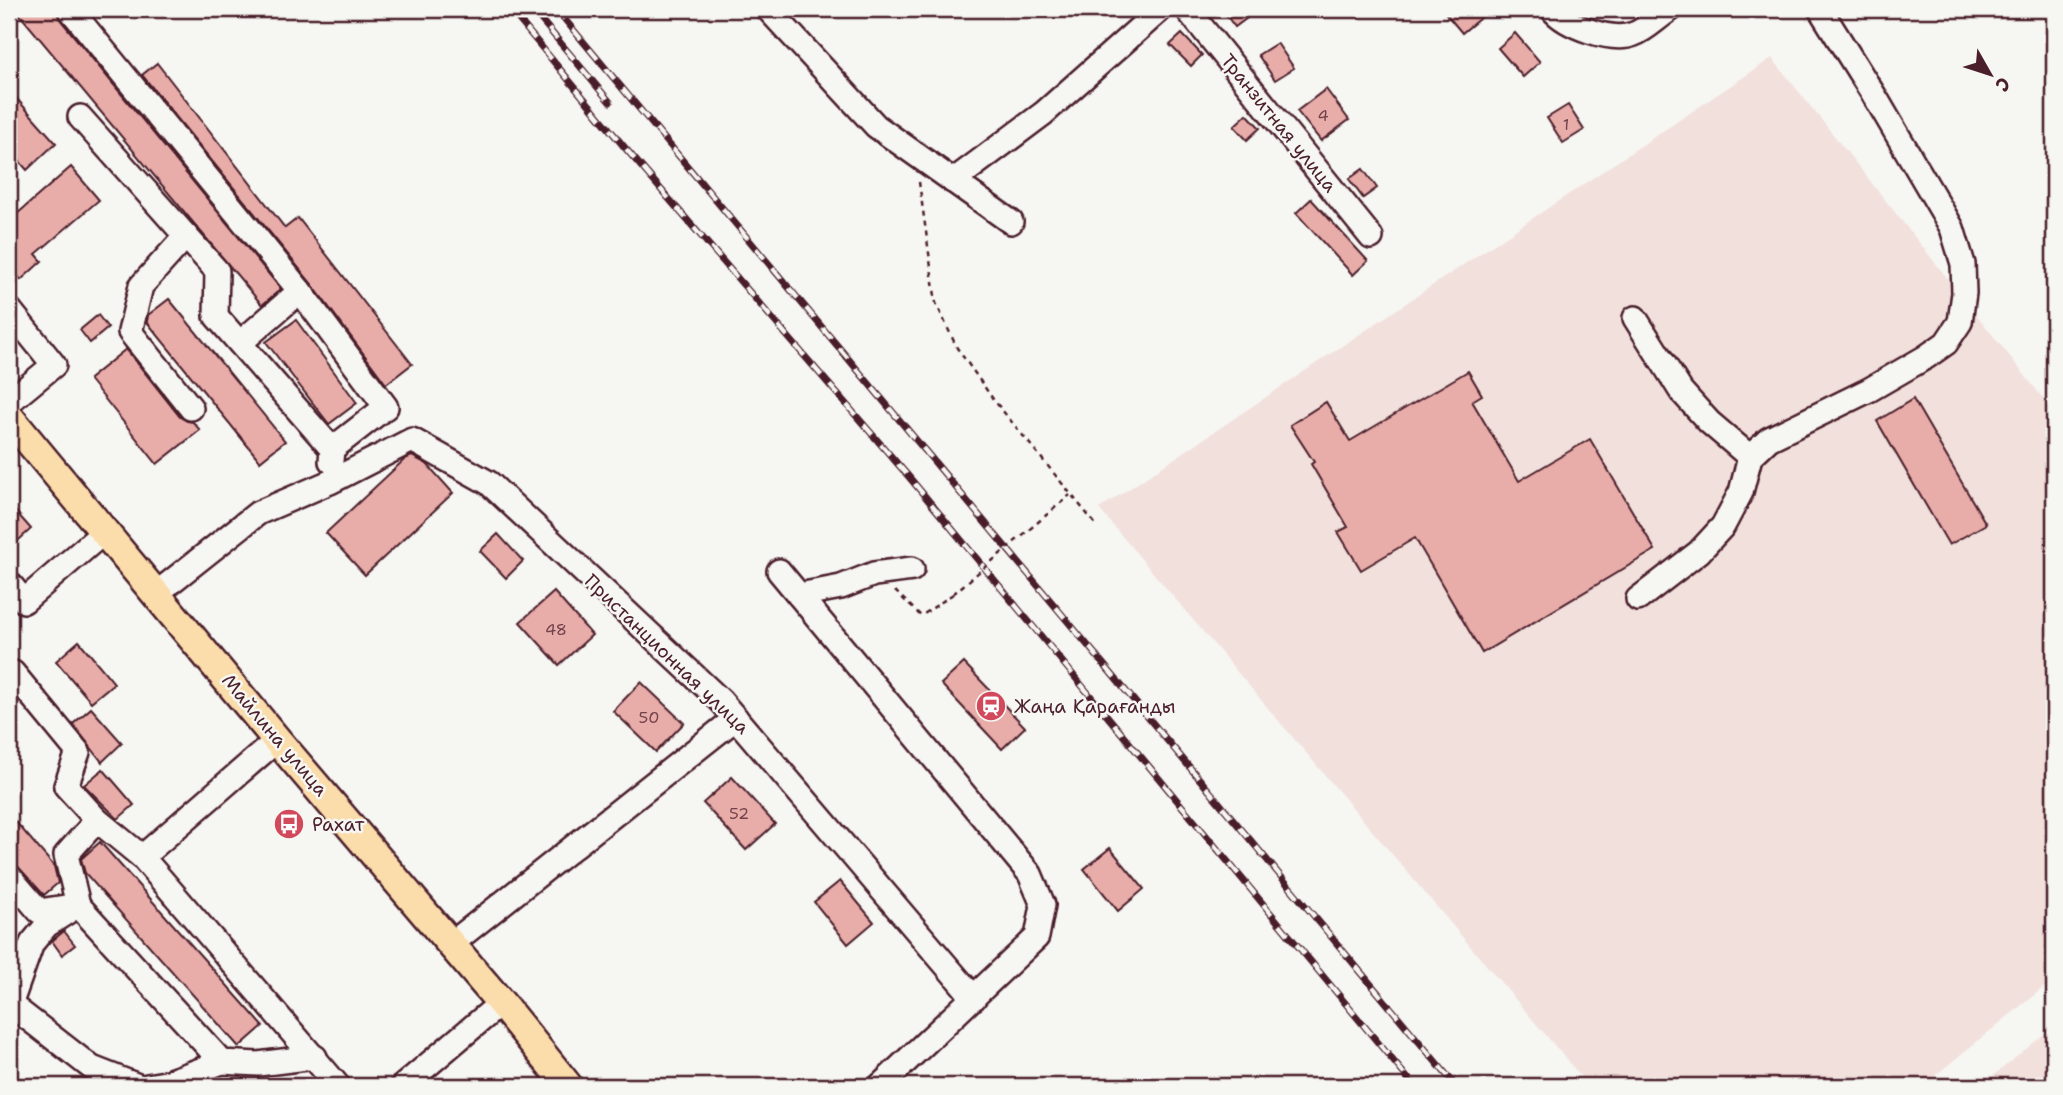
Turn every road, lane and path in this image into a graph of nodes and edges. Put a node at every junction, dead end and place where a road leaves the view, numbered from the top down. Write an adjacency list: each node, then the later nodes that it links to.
1 (70, 9): 14 (street)
2 (768, 9): 9 (street)
3 (1161, 9): 10 (street)
4 (1188, 9): 13 (street, Транзитная улица)
5 (1552, 9): 6 (street)
6 (1671, 9)
7 (1820, 9): 22 (street)
8 (80, 117): 12 (street)
9 (915, 153): 10 (street); 24 (path)
10 (953, 181): 11 (street)
11 (1011, 222)
12 (186, 236): 17 (street); 19 (street)
13 (1371, 237)
14 (300, 291): 17 (street); 21 (street)
15 (9, 309): 18 (street)
16 (1636, 317): 22 (street)
17 (240, 343): 21 (street)
18 (9, 402)
19 (191, 408)
20 (9, 417): 26 (main road, Майлина улица)
21 (332, 449): 23 (street)
22 (1750, 457): 33 (street)
23 (330, 482): 31 (street); 36 (street, Пристанционная улица)
24 (1070, 495): 25 (path); 29 (path, bridge)
25 (1097, 526)
26 (105, 531): 31 (main road, Майлина улица); 34 (street)
27 (912, 569): 29 (street)
28 (779, 571): 32 (street)
29 (874, 574): 32 (street)
30 (9, 583): 34 (street)
31 (157, 593): 37 (main road, Майлина улица)
32 (799, 595): 43 (street)
33 (1638, 599)
34 (16, 607)
35 (13, 673): 38 (street)
36 (736, 718): 42 (street); 43 (street, Пристанционная улица)
37 (277, 740): 39 (street); 42 (main road, Майлина улица)
38 (97, 820): 39 (street); 41 (street)
39 (142, 857): 46 (street)
40 (9, 876): 41 (street)
41 (78, 905): 45 (street); 47 (street)
42 (451, 944): 44 (main road, Майлина улица)
43 (974, 998): 54 (street)
44 (501, 1003): 52 (street); 53 (main road, Майлина улица)
45 (10, 1006): 48 (street)
46 (316, 1057): 47 (street); 51 (street)
47 (222, 1062): 49 (street); 50 (street)
48 (138, 1086)
49 (147, 1086)
50 (198, 1086)
51 (338, 1086)
52 (403, 1086)
53 (568, 1086)
54 (880, 1086)

